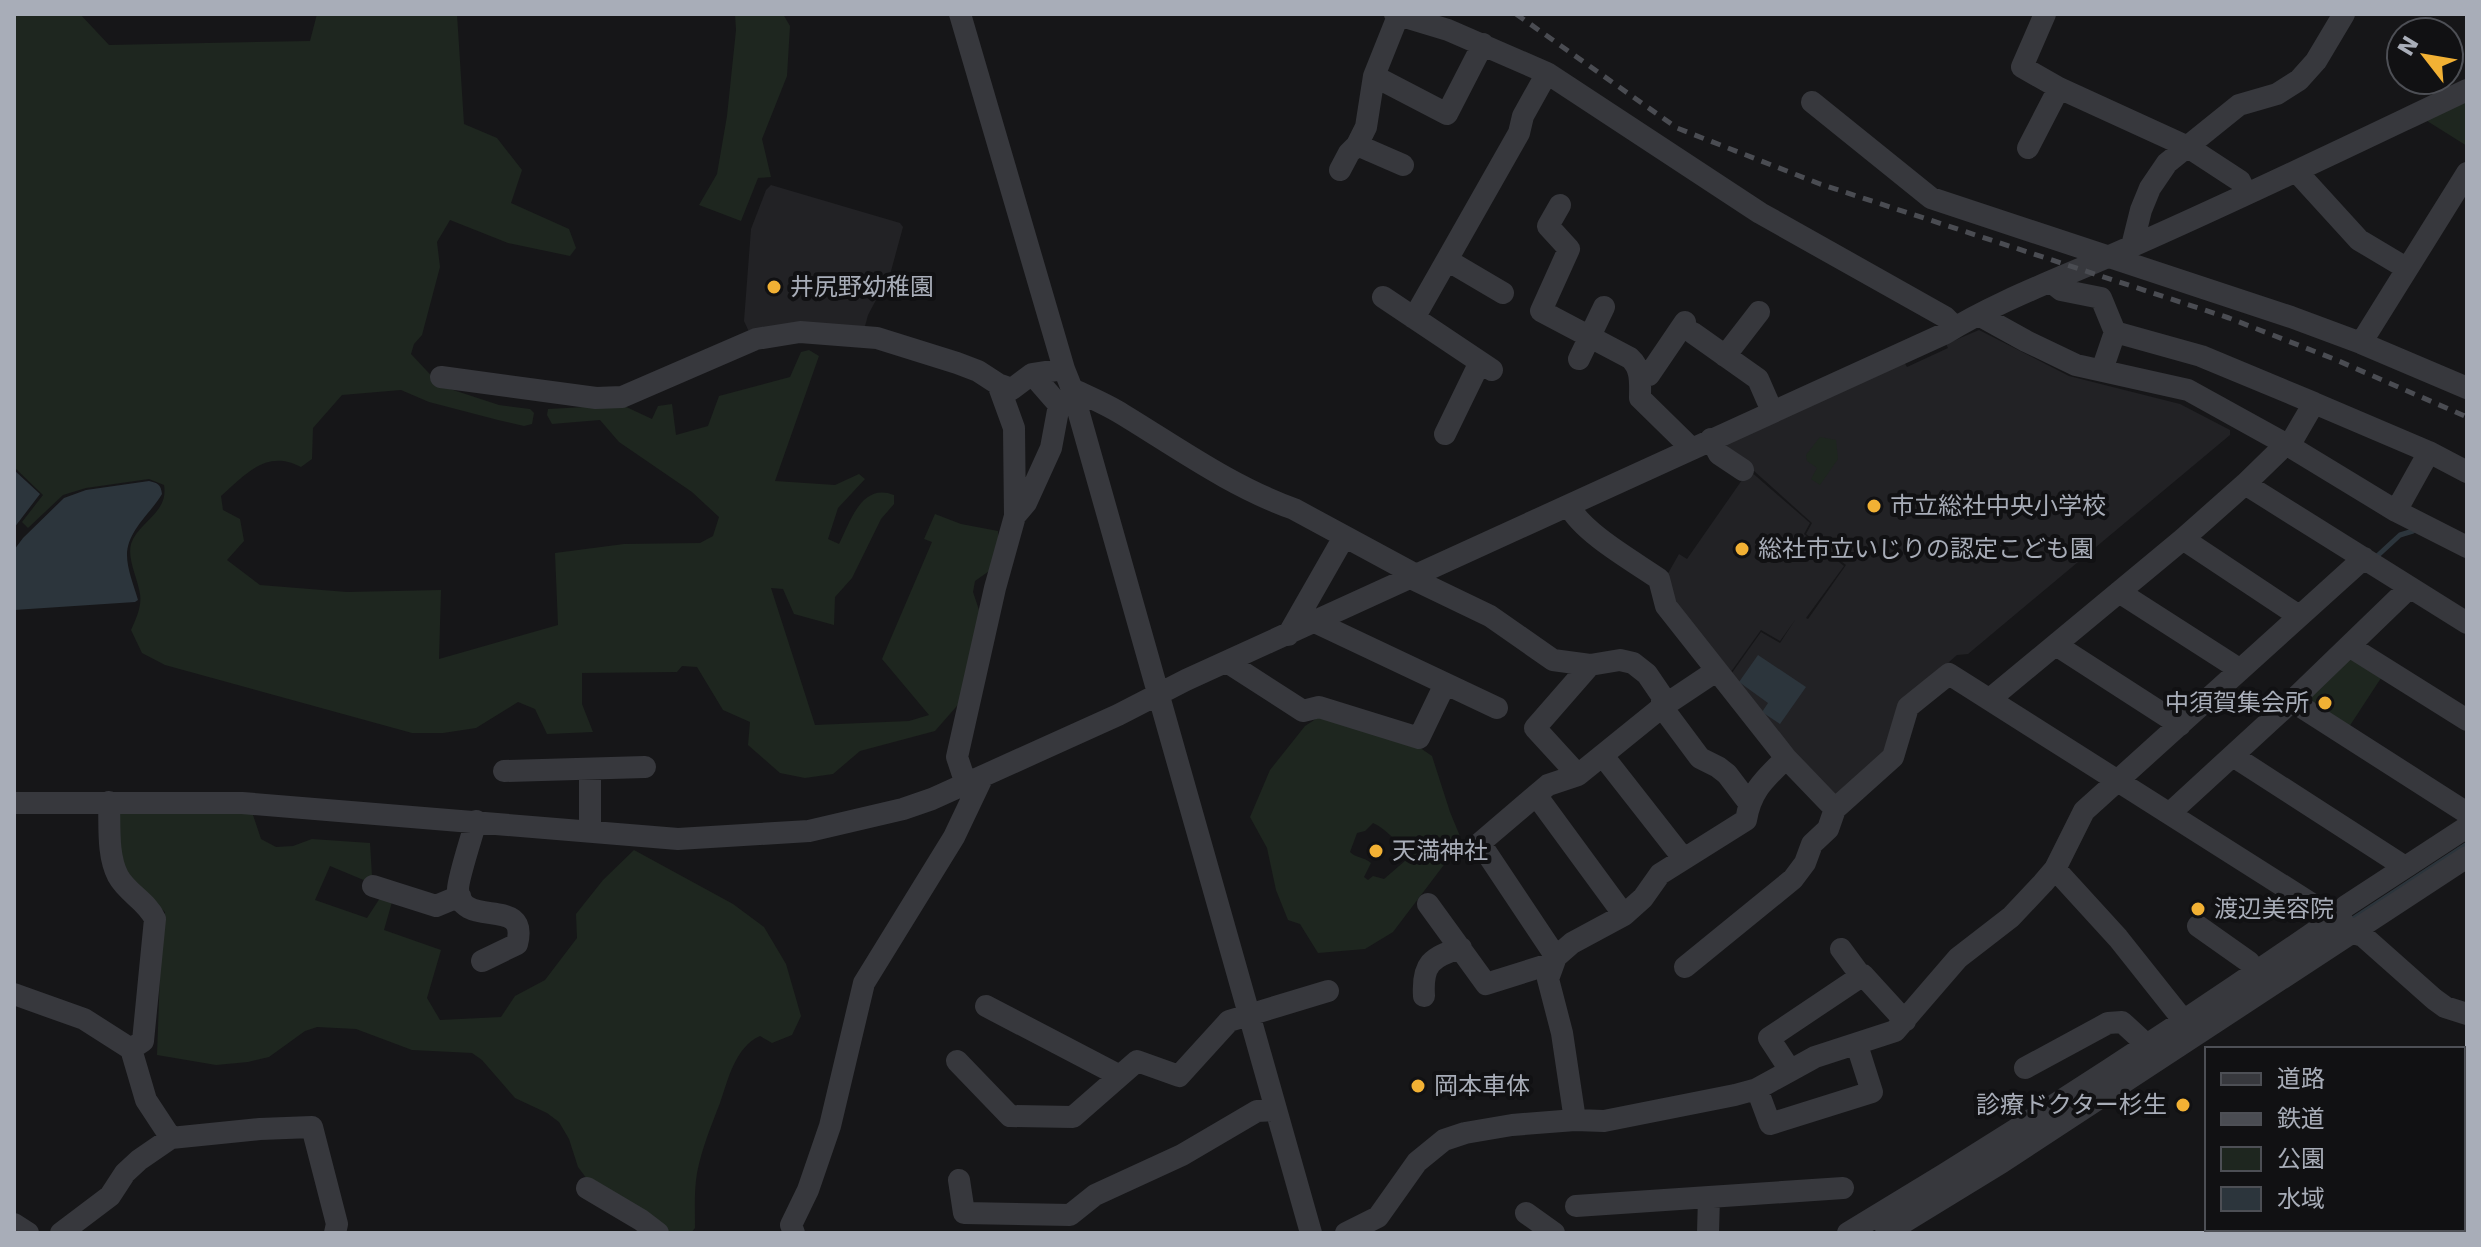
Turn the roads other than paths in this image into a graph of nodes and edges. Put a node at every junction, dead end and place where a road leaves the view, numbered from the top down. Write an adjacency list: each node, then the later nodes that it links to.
1 (960, 14): 40 (street)
2 (2045, 14): 8 (street)
3 (2344, 14): 12 (street)
4 (1396, 15): 5 (street); 7 (street)
5 (1483, 44): 6 (street); 7 (street)
6 (1547, 73): 22 (street); 30 (street)
7 (1374, 76): 11 (street)
8 (2059, 88): 12 (street); 13 (street)
9 (2467, 90): 16 (street)
10 (1812, 102): 21 (street)
11 (1357, 145): 14 (street); 15 (street)
12 (2188, 147): 18 (street); 20 (street)
13 (2028, 148)
14 (1403, 165)
15 (1340, 170)
16 (2297, 172): 18 (street); 23 (street)
17 (2467, 173): 23 (street)
18 (2246, 194): 20 (street)
19 (1560, 205): 32 (street)
20 (2132, 246): 21 (street)
21 (2111, 256): 24 (street); 33 (street)
22 (1447, 260): 25 (street); 29 (street)
23 (2406, 268): 33 (street)
24 (2051, 282): 30 (street); 31 (street)
25 (1503, 293)
26 (1383, 297): 29 (street)
27 (1604, 307): 32 (street)
28 (1759, 312): 34 (street)
29 (1414, 318): 45 (street)
30 (1968, 320): 36 (street); 44 (street)
31 (2115, 332): 36 (street); 43 (street)
32 (1590, 336): 35 (street); 38 (street)
33 (2361, 343): 42 (street)
34 (1725, 356): 38 (street); 44 (street)
35 (1579, 359)
36 (2102, 370): 47 (street)
37 (1032, 374): 40 (street); 41 (street); 54 (street)
38 (1640, 376): 46 (street)
39 (441, 377): 41 (street)
40 (1068, 379): 55 (street); 73 (street)
41 (998, 384): 54 (street)
42 (2465, 385)
43 (2314, 403): 47 (street); 48 (street)
44 (1772, 411): 46 (street)
45 (1445, 434)
46 (1701, 443): 49 (street); 52 (street)
47 (2284, 448): 51 (street); 53 (street)
48 (2429, 452): 50 (street); 53 (street)
49 (1743, 470)
50 (2467, 472)
51 (2245, 484): 56 (street); 58 (street)
52 (1569, 506): 59 (street); 71 (street)
53 (2396, 511): 57 (street)
54 (1015, 516): 87 (street)
55 (1344, 537): 59 (street); 65 (street)
56 (2183, 539): 61 (street); 62 (street)
57 (2467, 547)
58 (2370, 562): 60 (street); 62 (street)
59 (1414, 576): 63 (street); 69 (street)
60 (2409, 588): 64 (street); 67 (street)
61 (2119, 592): 66 (street); 70 (street)
62 (2299, 616): 70 (street)
63 (1315, 622): 65 (street); 72 (street)
64 (2467, 623)
65 (1288, 635): 68 (street)
66 (2056, 645): 74 (street); 79 (street)
67 (2349, 646): 75 (street); 78 (street)
68 (1227, 662): 72 (street); 73 (street)
69 (1590, 665): 76 (street); 86 (street)
70 (2239, 669): 79 (street)
71 (1716, 671): 76 (street); 82 (street)
72 (1445, 684): 77 (street)
73 (1157, 695): 87 (street); 121 (street)
74 (1990, 699): 88 (street); 93 (street)
75 (2292, 701): 81 (street); 95 (street)
76 (1662, 707): 80 (street); 92 (street)
77 (1497, 708)
78 (2467, 720)
79 (2180, 725): 88 (street)
80 (1603, 756): 86 (street); 100 (street)
81 (2233, 756): 94 (street); 101 (street)
82 (1786, 758): 92 (street); 93 (street)
83 (645, 767): 84 (street)
84 (590, 769): 85 (street); 98 (street)
85 (504, 771)
86 (1578, 775): 89 (street)
87 (974, 780): 98 (street); 147 (street)
88 (2123, 785): 94 (street); 102 (street)
89 (1536, 795): 106 (street); 111 (street)
90 (109, 802): 91 (street); 96 (street); 126 (street)
91 (14, 803)
92 (1749, 803): 100 (street)
93 (1835, 809): 113 (street)
94 (2170, 813): 107 (street)
95 (2467, 813)
96 (476, 821): 98 (street); 104 (street)
97 (2467, 827): 101 (street)
98 (590, 831)
99 (2467, 857): 107 (street)
100 (1683, 858): 106 (street)
101 (2405, 867): 107 (street)
102 (2055, 869): 122 (street); 123 (street)
103 (373, 886): 104 (street)
104 (460, 896): 112 (street)
105 (1428, 904): 109 (street)
106 (1624, 915): 111 (street)
107 (2344, 924): 114 (street); 120 (street); 152 (street)
108 (2198, 926): 114 (street)
109 (1461, 948): 111 (street); 118 (street)
110 (1841, 949): 115 (street)
111 (1554, 960): 133 (street)
112 (482, 961)
113 (1685, 967)
114 (2256, 972): 123 (street)
115 (1861, 976): 122 (street); 129 (street)
116 (1328, 991): 121 (street)
117 (14, 994): 126 (street)
118 (1424, 996)
119 (986, 1006): 130 (street)
120 (2467, 1014)
121 (1248, 1015): 130 (street); 132 (street)
122 (1905, 1021): 124 (street)
123 (2184, 1021): 125 (street)
124 (1857, 1045): 129 (street); 131 (street)
125 (2147, 1045): 128 (street); 151 (street)
126 (131, 1049): 134 (street)
127 (957, 1061): 130 (street)
128 (2025, 1068)
129 (1790, 1070): 131 (street)
130 (1120, 1076)
131 (1757, 1089): 133 (street)
132 (1276, 1110): 135 (street); 148 (street)
133 (1575, 1120): 149 (street)
134 (171, 1138): 144 (street); 145 (street)
135 (959, 1180)
136 (587, 1188): 146 (street)
137 (1843, 1188): 138 (street)
138 (1709, 1197): 139 (street); 150 (street)
139 (1576, 1206)
140 (1526, 1213): 142 (street)
141 (14, 1224): 143 (street)
142 (1550, 1231)
143 (28, 1233)
144 (61, 1233)
145 (335, 1233)
146 (658, 1233)
147 (794, 1233)
148 (1311, 1233)
149 (1346, 1233)
150 (1708, 1233)
151 (1848, 1233)
152 (1886, 1233)

